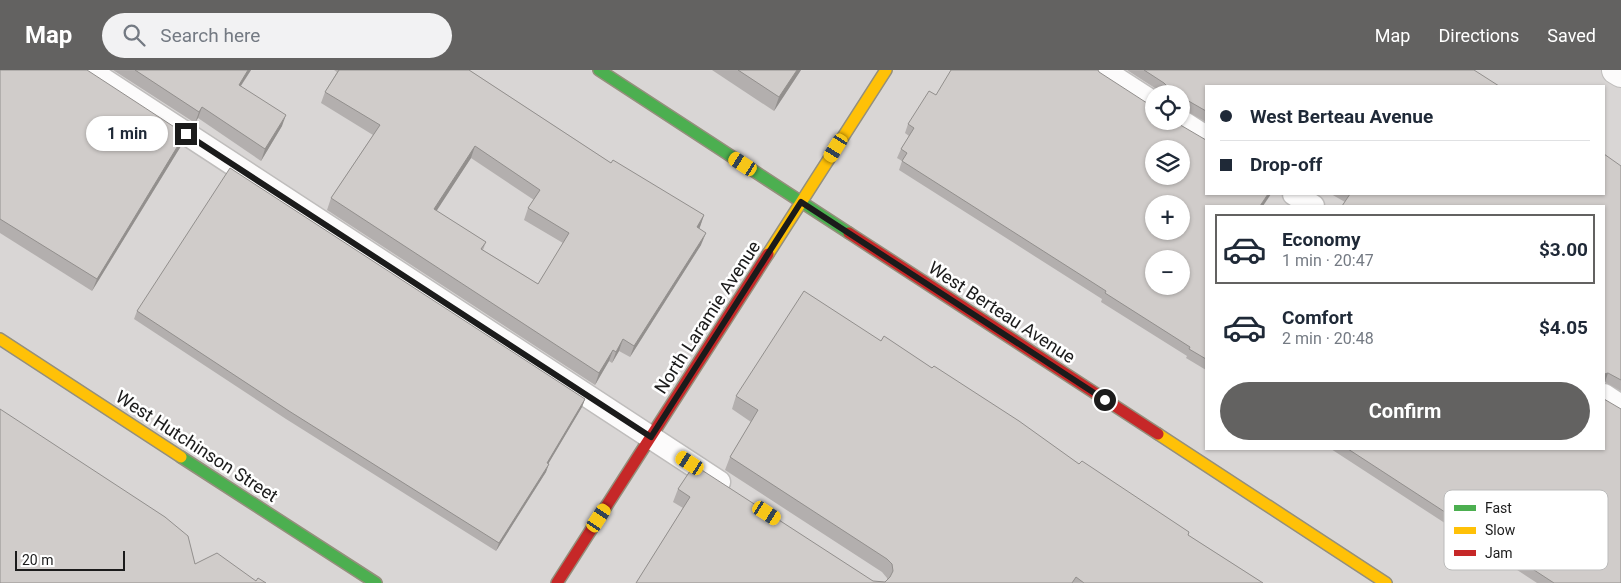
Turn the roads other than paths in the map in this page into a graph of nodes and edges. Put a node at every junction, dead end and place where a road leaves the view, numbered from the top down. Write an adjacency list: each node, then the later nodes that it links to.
1 (88, 70): 16 (lane)
2 (599, 70): 11 (street, West Berteau Avenue)
3 (886, 70): 11 (street, North Laramie Avenue)
4 (1103, 70): 7 (lane)
5 (1616, 70): 6 (street)
6 (1621, 73)
7 (1145, 97)
8 (1190, 127): 9 (lane)
9 (1205, 136)
10 (1296, 195): 12 (lane)
11 (801, 202): 16 (street, North Laramie Avenue); 20 (street, West Berteau Avenue)
12 (1311, 205)
13 (0, 339): 18 (street, West Hutchinson Street)
14 (1605, 396): 15 (lane)
15 (1621, 406)
16 (651, 437): 17 (lane); 19 (street, North Laramie Avenue)
17 (738, 494)
18 (376, 583)
19 (557, 583)
20 (1386, 583)

